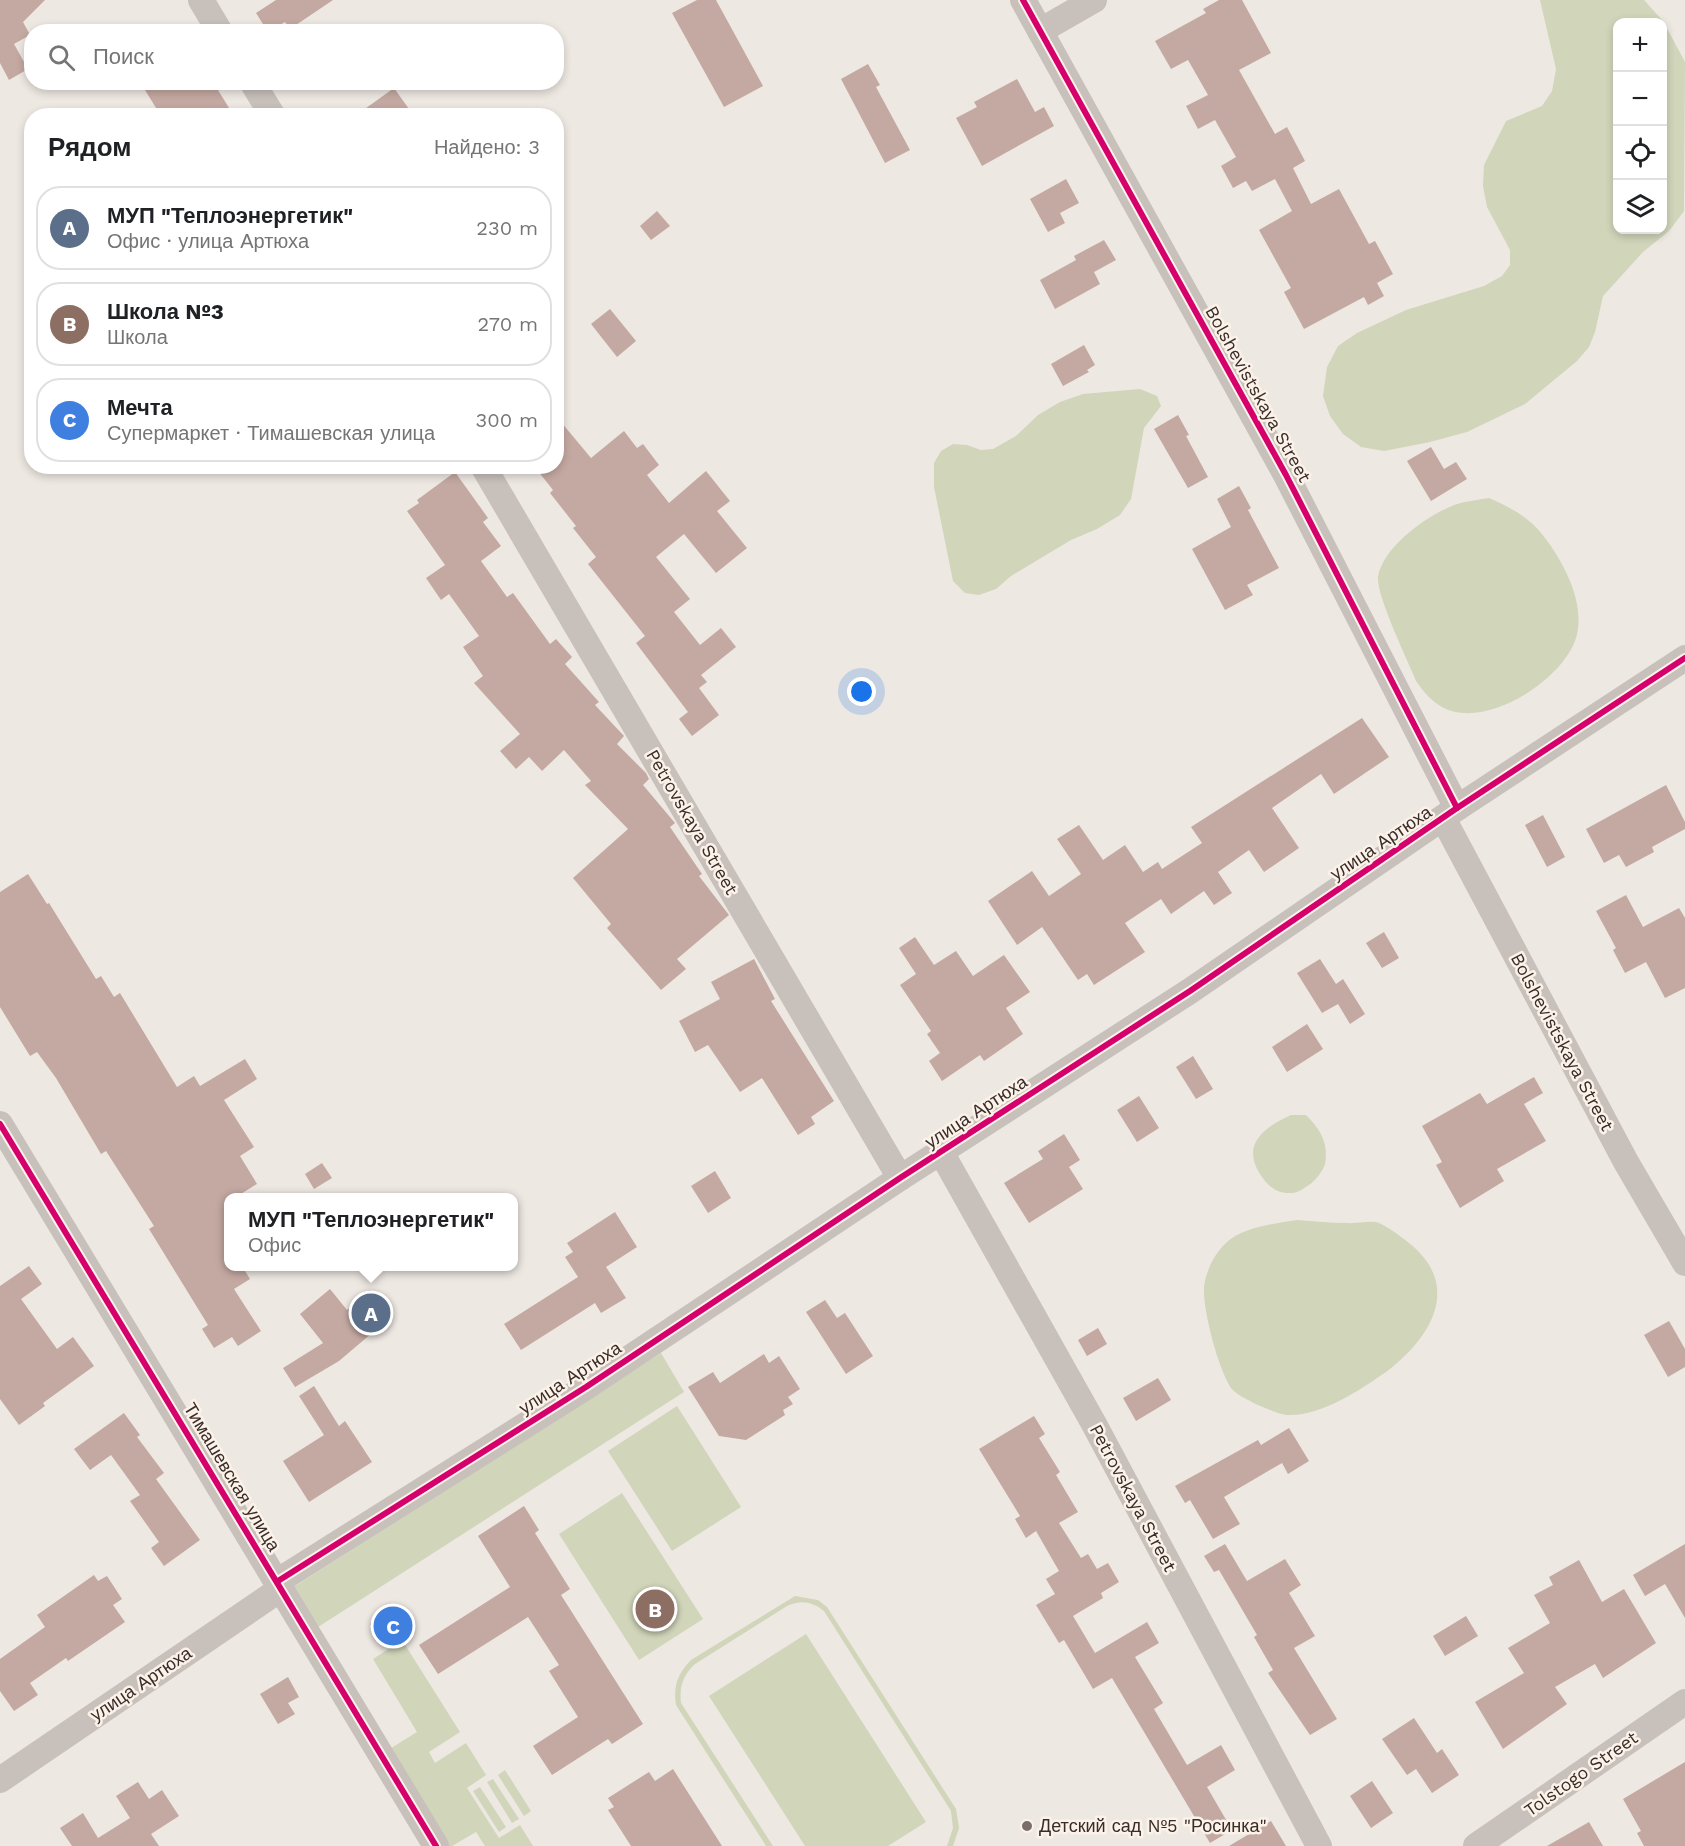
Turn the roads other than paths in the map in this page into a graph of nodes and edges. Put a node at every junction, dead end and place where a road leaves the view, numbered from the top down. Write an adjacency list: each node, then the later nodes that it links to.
1 (201, 0): 4 (street)
2 (1023, 0): 5 (street, Bolshevistskaya Street)
3 (1094, 0): 5 (street)
4 (215, 24)
5 (1040, 31): 10 (street, Bolshevistskaya Street)
6 (257, 90): 7 (street)
7 (268, 108)
8 (488, 474): 13 (street, Petrovskaya Street)
9 (1685, 658): 10 (street, улица Артюха)
10 (1450, 813): 12 (street, улица Артюха); 14 (street, Bolshevistskaya Street)
11 (0, 1124): 15 (street, Тимашевская улица)
12 (941, 1152): 13 (street, улица Артюха); 19 (street, Petrovskaya Street)
13 (900, 1178): 15 (street, улица Артюха)
14 (1685, 1263)
15 (280, 1585): 17 (street, улица Артюха); 18 (street, Тимашевская улица)
16 (1685, 1702): 20 (street, Tolstogo Street)
17 (0, 1780)
18 (436, 1846)
19 (1319, 1846)
20 (1476, 1846)

